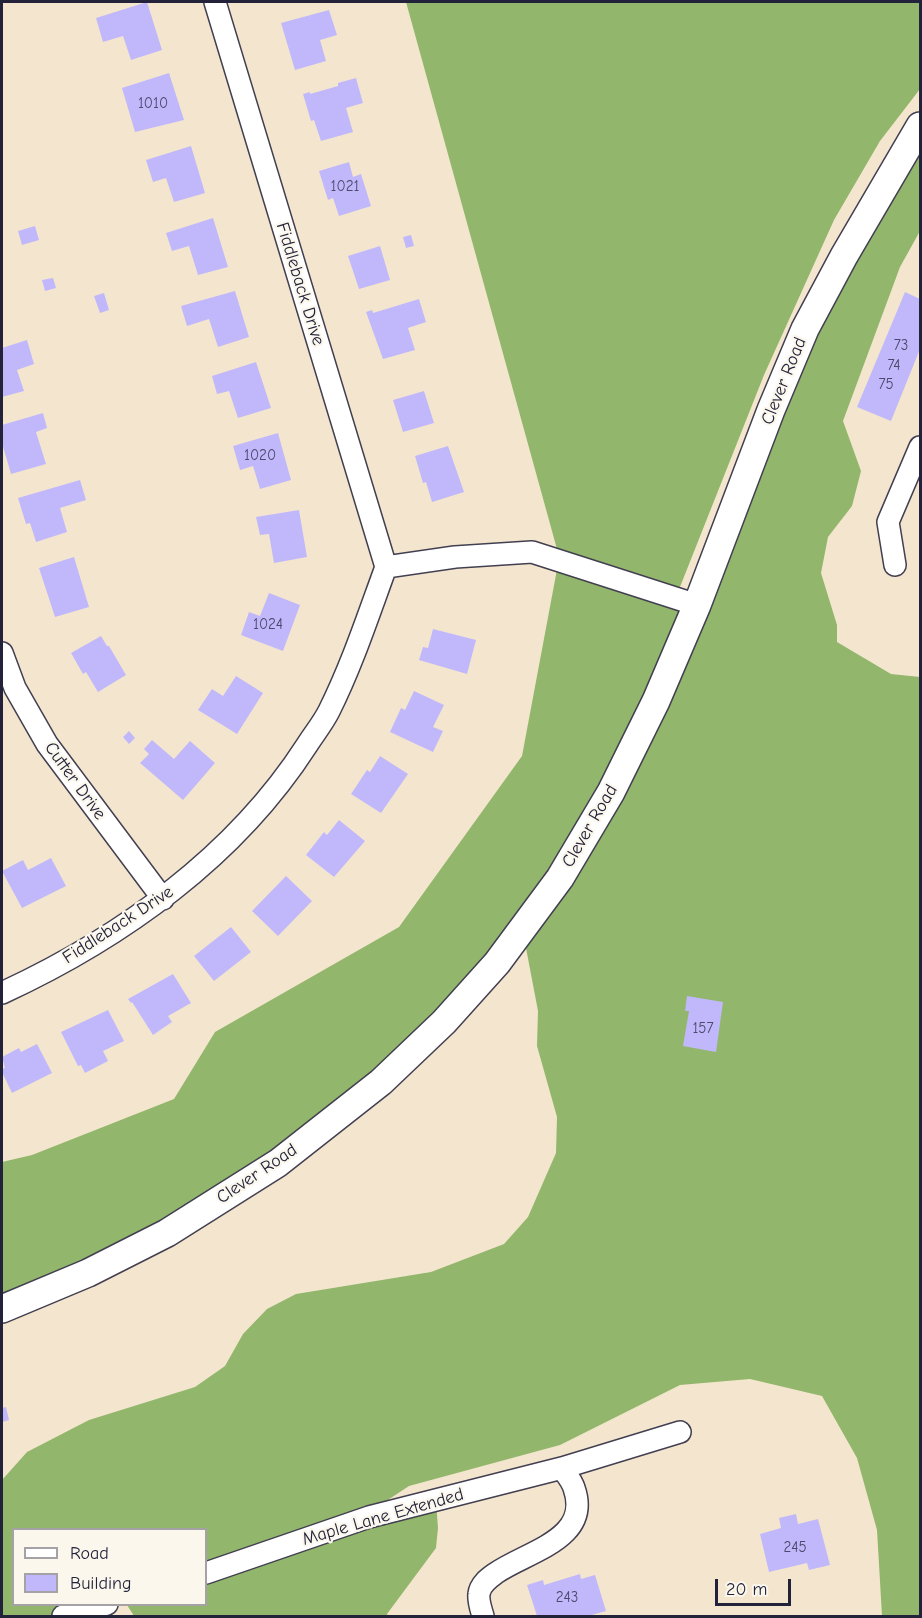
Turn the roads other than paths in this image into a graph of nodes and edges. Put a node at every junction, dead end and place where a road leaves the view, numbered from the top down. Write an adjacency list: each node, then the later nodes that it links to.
1 (215, 2): 5 (street, Fiddleback Drive)
2 (921, 126): 6 (street, Clever Road)
3 (921, 447): 4 (street)
4 (895, 565)
5 (386, 567): 6 (street); 8 (street, Fiddleback Drive)
6 (697, 605): 10 (street, Clever Road)
7 (2, 653): 8 (street, Cutter Drive)
8 (163, 899): 9 (street, Fiddleback Drive)
9 (2, 993)
10 (2, 1309)
11 (680, 1432): 12 (street, Maple Lane Extended)
12 (562, 1468): 13 (street, Maple Lane Extended); 16 (street)
13 (207, 1573)
14 (102, 1606): 15 (street)
15 (63, 1617)
16 (483, 1617)

